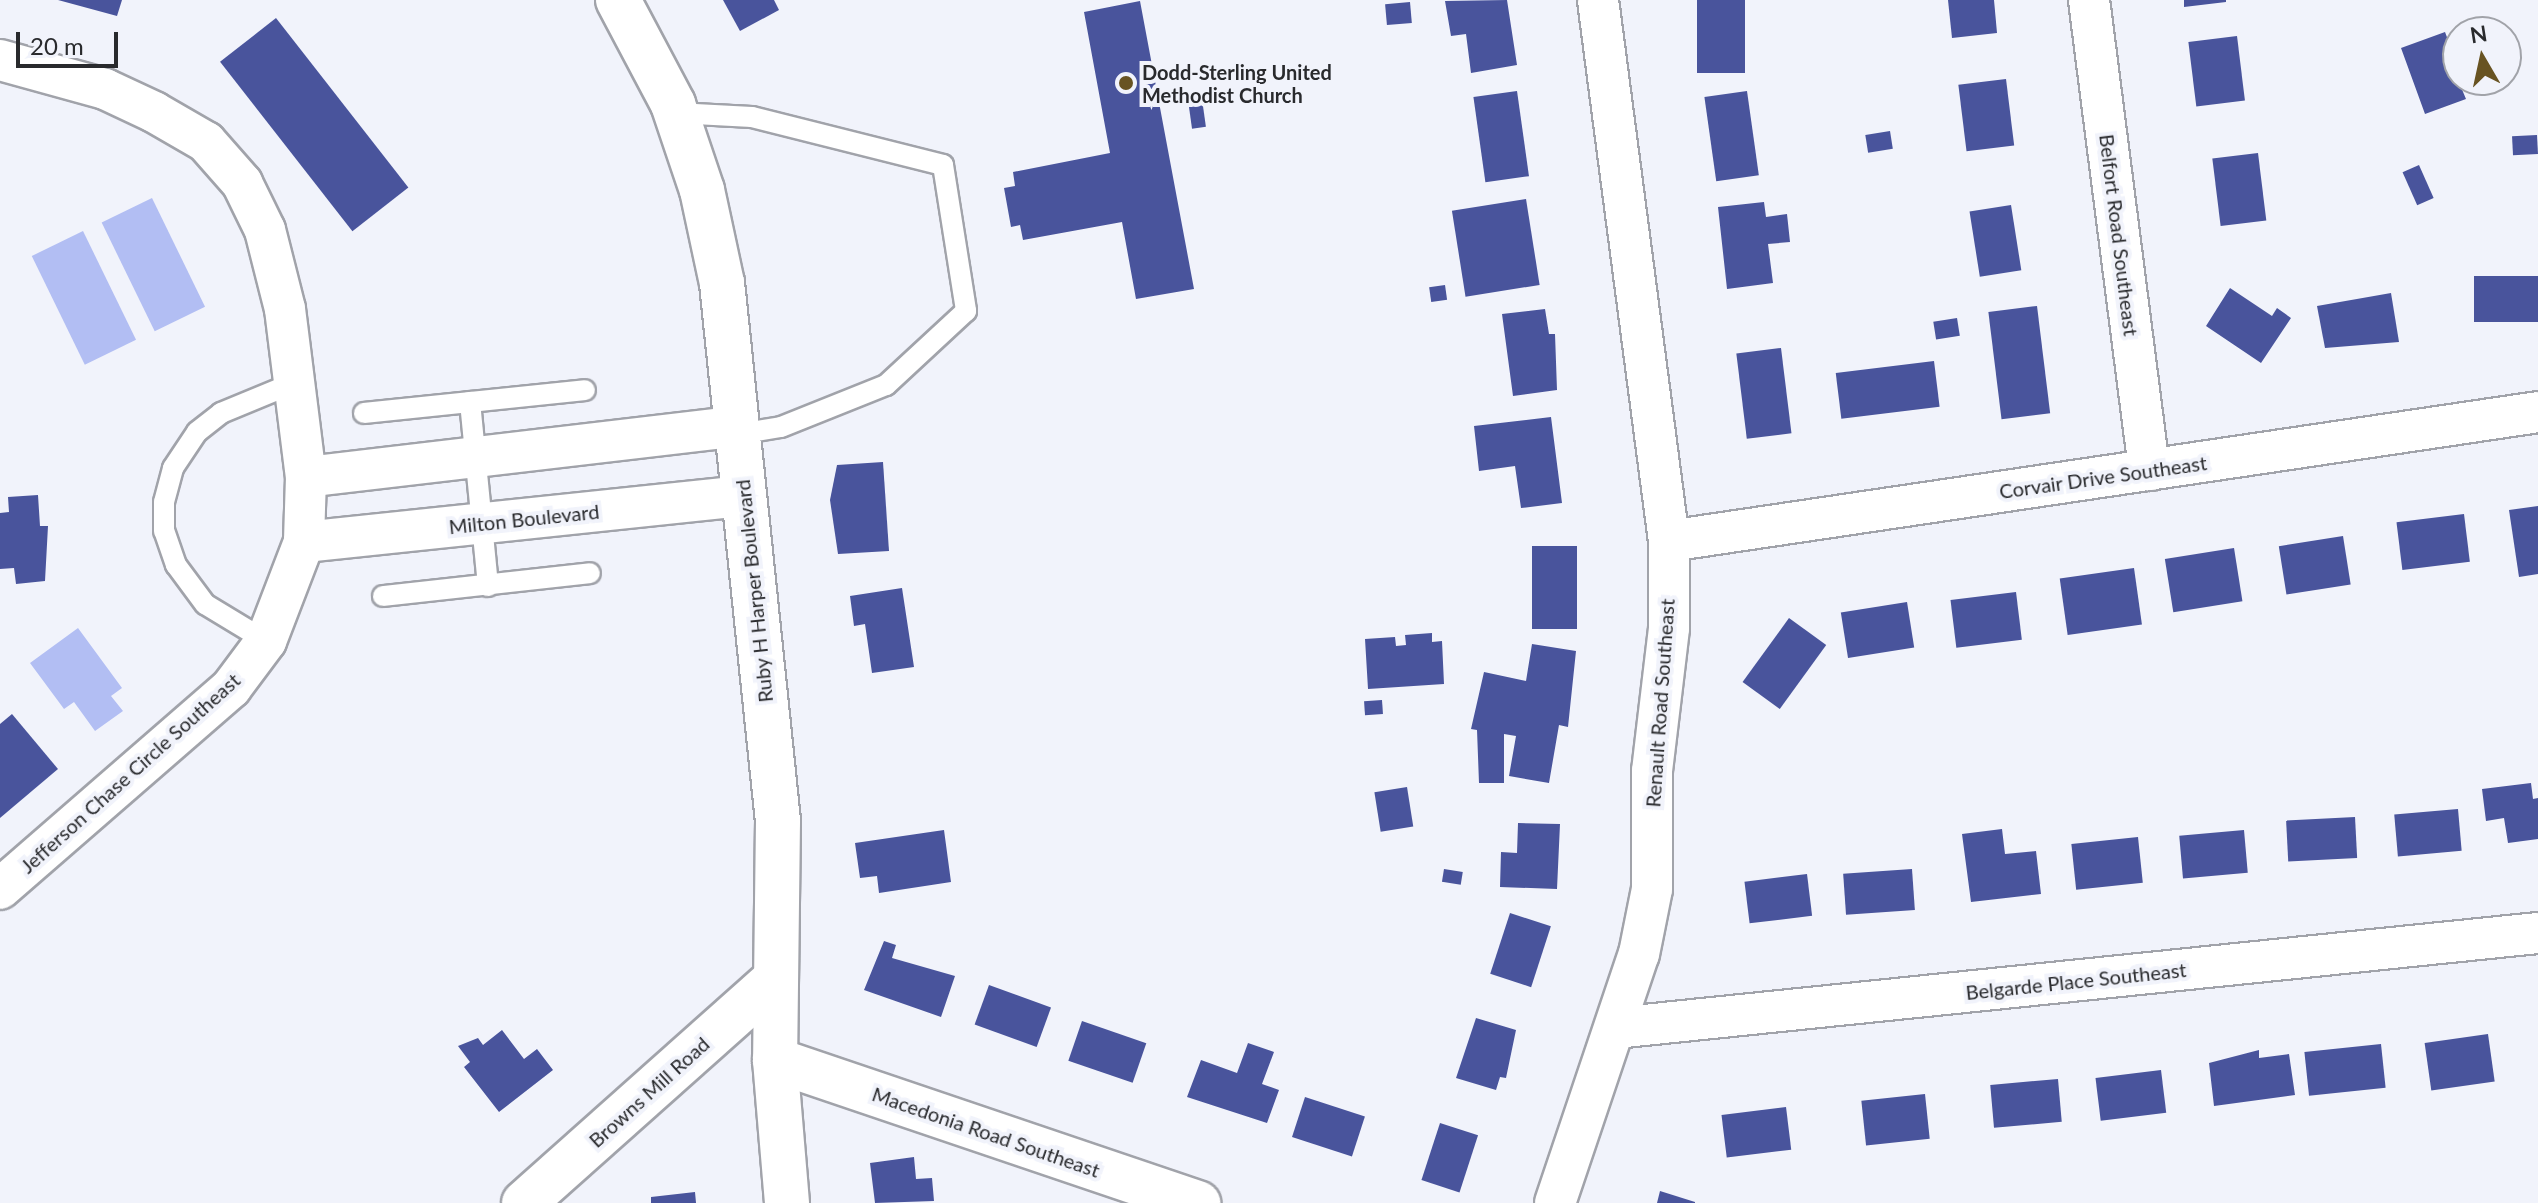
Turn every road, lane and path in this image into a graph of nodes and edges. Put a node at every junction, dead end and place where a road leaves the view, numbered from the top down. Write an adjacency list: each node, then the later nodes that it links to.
1 (618, 0): 5 (street, Ruby H Harper Boulevard)
2 (1598, 0): 17 (street, Renault Road Southeast)
3 (2089, 0): 13 (street, Belfort Road Southeast)
4 (0, 60): 6 (street, Jefferson Chase Circle Southeast)
5 (676, 113): 11 (street, Ruby H Harper Boulevard); 11 (lane)
6 (291, 384): 14 (street, Jefferson Chase Circle Southeast); 22 (lane)
7 (585, 390): 8 (lane)
8 (470, 402): 10 (lane); 12 (lane)
9 (2538, 412): 13 (street, Corvair Drive Southeast)
10 (364, 413)
11 (738, 430): 12 (street); 15 (street, Ruby H Harper Boulevard)
12 (477, 457): 14 (street); 16 (lane)
13 (2149, 470): 17 (street, Corvair Drive Southeast)
14 (306, 477): 18 (street, Jefferson Chase Circle Southeast)
15 (744, 496): 16 (street, Milton Boulevard); 25 (street, Ruby H Harper Boulevard)
16 (481, 523): 18 (street, Milton Boulevard); 20 (lane)
17 (1669, 541): 26 (street, Renault Road Southeast)
18 (304, 542): 22 (street, Jefferson Chase Circle Southeast)
19 (590, 573): 20 (lane)
20 (488, 586): 21 (lane)
21 (383, 596)
22 (266, 641): 23 (street, Jefferson Chase Circle Southeast)
23 (0, 889)
24 (2538, 933): 26 (street, Belgarde Place Southeast)
25 (773, 981): 27 (street, Ruby H Harper Boulevard); 28 (street, Browns Mill Road)
26 (1615, 1028): 31 (street, Renault Road Southeast)
27 (775, 1060): 29 (street, Ruby H Harper Boulevard); 30 (street, Macedonia Road Southeast)
28 (524, 1203)
29 (787, 1203)
30 (1198, 1203)
31 (1555, 1203)

